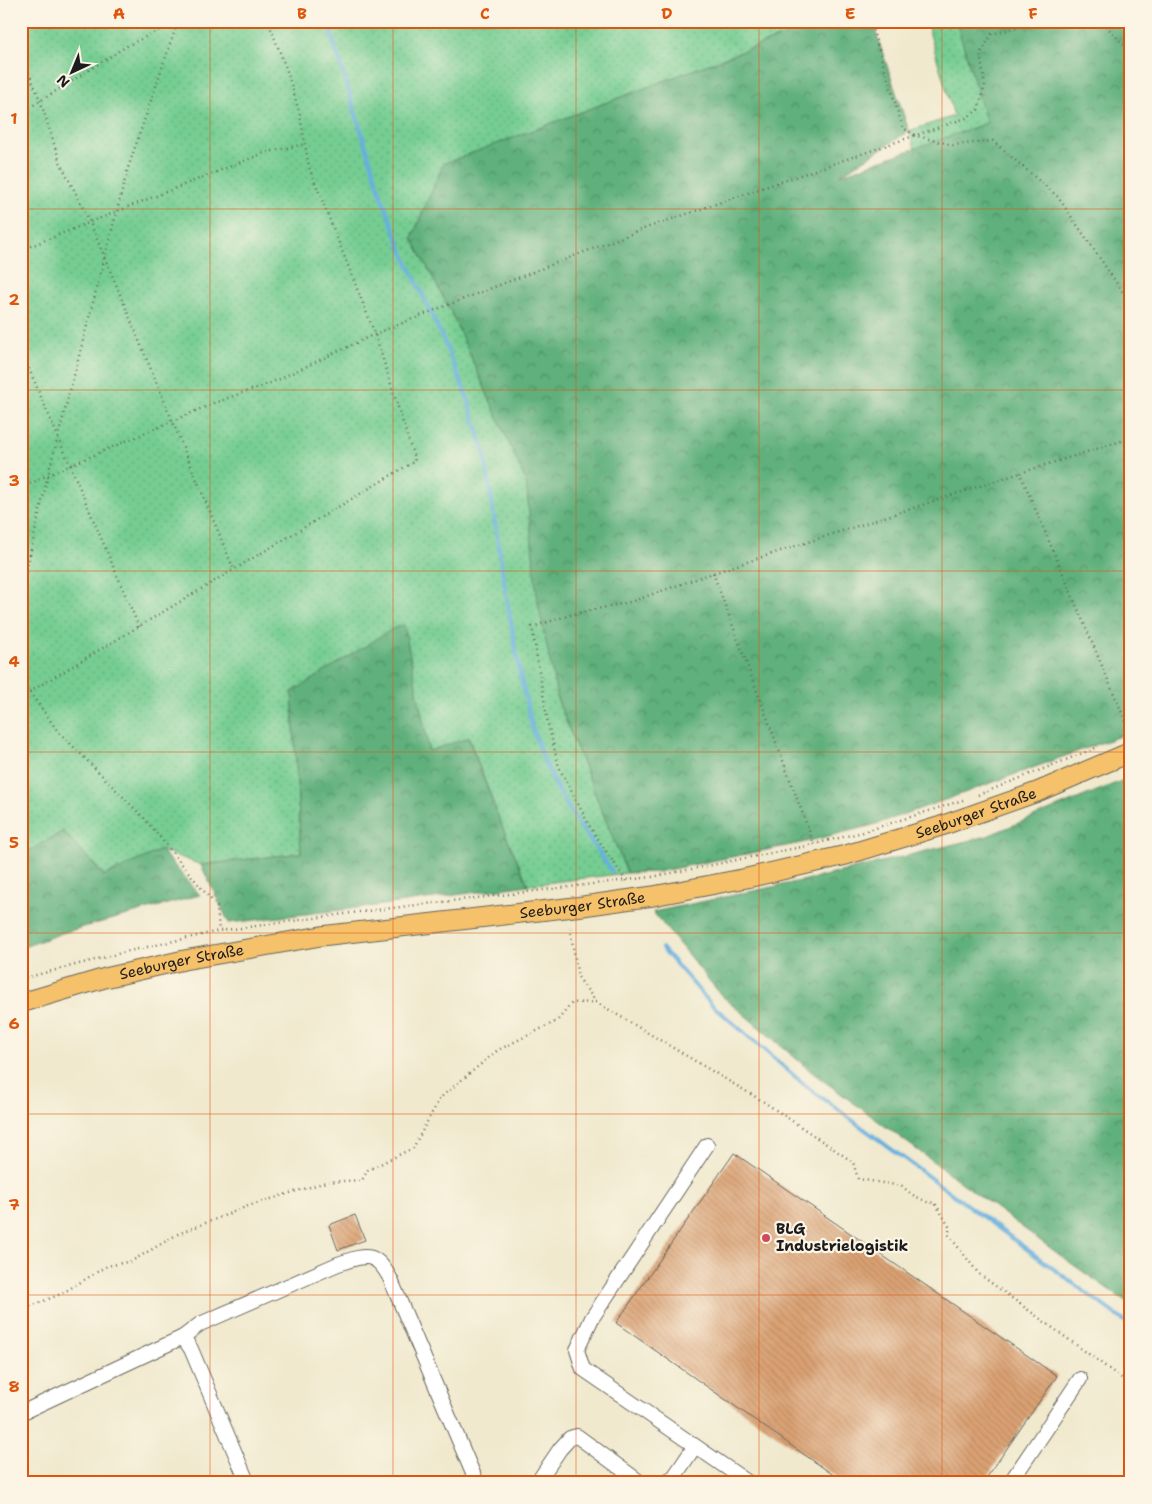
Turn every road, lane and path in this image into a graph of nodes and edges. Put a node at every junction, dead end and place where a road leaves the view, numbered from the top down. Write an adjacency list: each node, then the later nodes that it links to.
1 (178, 21): 8 (path); 12 (path)
2 (268, 21): 11 (path)
3 (869, 21): 10 (path)
4 (1078, 21): 10 (path)
5 (1104, 21): 6 (path)
6 (1131, 53)
7 (21, 54): 8 (path)
8 (40, 100): 9 (path); 13 (path)
9 (21, 113)
10 (916, 136): 16 (path); 17 (path)
11 (305, 144): 12 (path); 17 (path)
12 (118, 210): 13 (path); 15 (path)
13 (90, 222): 14 (path); 15 (path)
14 (21, 250)
15 (105, 258): 19 (path); 20 (path)
16 (1131, 304)
17 (376, 334): 19 (path); 26 (path)
18 (21, 350): 20 (path)
19 (172, 421): 22 (path); 26 (path)
20 (58, 437): 22 (path); 24 (path)
21 (1131, 438): 23 (path)
22 (71, 466): 24 (path); 29 (path)
23 (1020, 473): 27 (path); 33 (path)
24 (48, 475): 25 (path); 28 (path)
25 (21, 488)
26 (234, 570): 29 (path)
27 (713, 573): 38 (path); 39 (path)
28 (21, 594)
29 (138, 627): 31 (path)
30 (21, 680): 31 (path)
31 (30, 692): 32 (path); 41 (path)
32 (21, 697)
33 (1131, 734): 35 (path)
34 (1105, 744): 36 (path)
35 (1126, 745): 44 (main road, Seeburger Straße)
36 (977, 795)
37 (968, 798): 38 (path)
38 (814, 844): 39 (path)
39 (626, 881): 41 (path)
40 (570, 928): 43 (path)
41 (219, 931): 42 (path)
42 (21, 979)
43 (596, 1002): 46 (path); 49 (path)
44 (21, 1003)
45 (707, 1145): 51 (lane)
46 (21, 1310)
47 (183, 1337): 50 (lane); 52 (lane); 53 (lane)
48 (1080, 1379): 58 (lane)
49 (1131, 1385)
50 (21, 1413)
51 (695, 1446): 56 (lane); 57 (lane)
52 (246, 1479)
53 (477, 1483)
54 (537, 1483): 55 (lane)
55 (642, 1483)
56 (663, 1483)
57 (749, 1483)
58 (1010, 1483)

